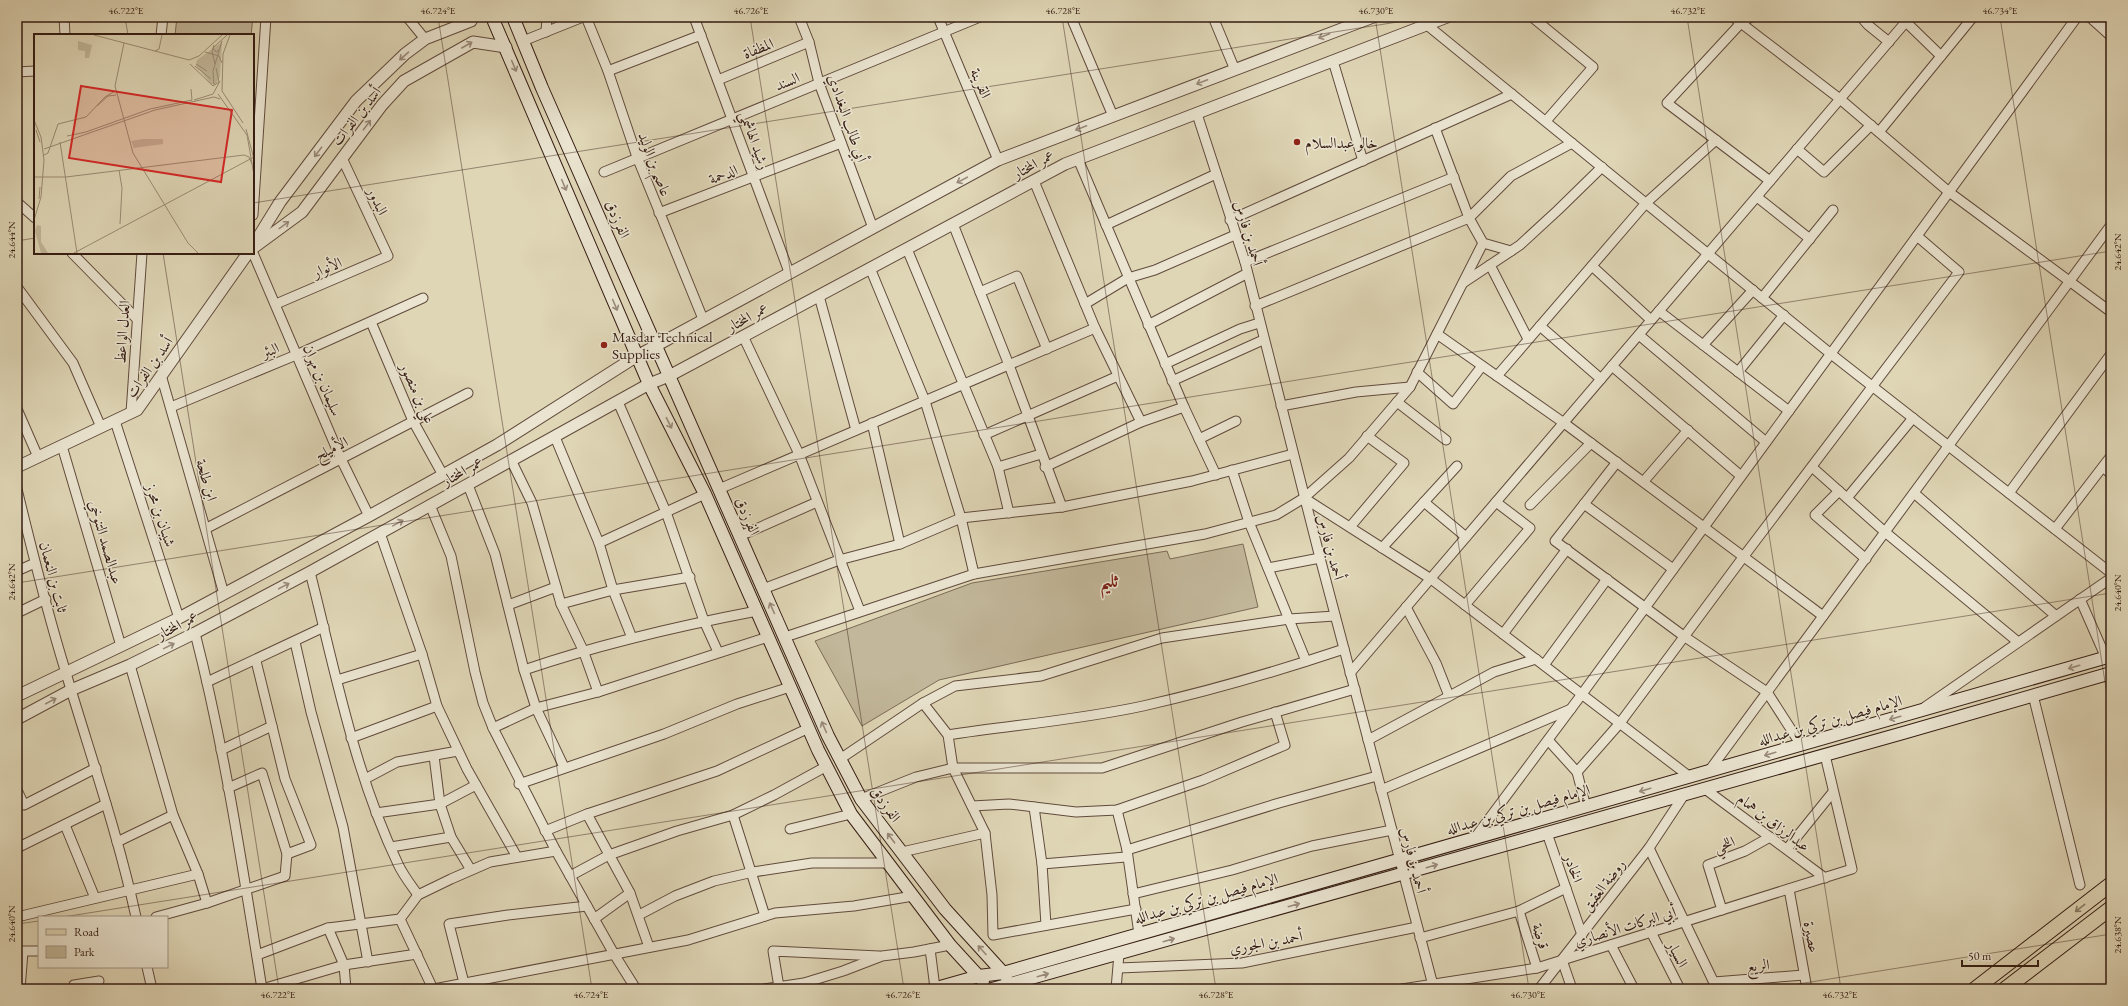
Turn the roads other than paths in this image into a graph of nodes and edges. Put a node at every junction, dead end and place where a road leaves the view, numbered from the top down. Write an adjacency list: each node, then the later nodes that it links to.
1 (64, 17): 30 (street)
2 (163, 17): 31 (street)
3 (266, 17): 56 (street)
4 (407, 17): 34 (street)
5 (474, 17): 34 (street, أسد بن الفرات)
6 (492, 17): 38 (main road, الفرزدق)
7 (513, 17): 35 (main road, الفرزدق)
8 (547, 17): 28 (street)
9 (585, 17): 28 (street); 43 (street, عاصم بن الوليد)
10 (694, 17): 33 (street, رشيد الهاشمي)
11 (799, 17): 36 (street, أبي طالب البغدادي)
12 (938, 17): 29 (street, القرينة)
13 (980, 17): 29 (street, السند)
14 (1072, 17): 50 (street)
15 (1213, 17): 41 (street)
16 (1373, 17): 41 (street, عمر المختار, one-way to 41)
17 (1447, 17): 27 (street, عمر المختار)
18 (1532, 17): 52 (street)
19 (1733, 17): 26 (street)
20 (1751, 17): 26 (street)
21 (1861, 17): 37 (street)
22 (1973, 17): 39 (street)
23 (2077, 17): 74 (street)
24 (2091, 17): 32 (street)
25 (1908, 20): 37 (street); 39 (street)
26 (1741, 23): 48 (street); 57 (street)
27 (1427, 25): 40 (street, عمر المختار); 47 (street)
28 (546, 32): 35 (street)
29 (944, 32): 46 (street, السند); 64 (street, القرينة)
30 (65, 34)
31 (161, 34)
32 (2111, 35)
33 (701, 36): 43 (street); 45 (street, رشيد الهاشمي)
34 (425, 39): 91 (street, أسد بن الفرات, one-way to 91)
35 (523, 41): 136 (main road, الفرزدق)
36 (809, 42): 45 (street, المظفاة); 46 (street, أبي طالب البغدادي)
37 (1889, 42): 48 (street)
38 (506, 47): 62 (street, أسد بن الفرات, one-way to 38); 141 (main road, الفرزدق, one-way to 141)
39 (1941, 56): 55 (street)
40 (1333, 61): 49 (street, عمر المختار); 65 (street)
41 (1235, 70): 50 (street, عمر المختار, one-way to 50)
42 (34, 71): 44 (street)
43 (608, 71): 61 (street, عاصم بن الوليد)
44 (17, 72)
45 (718, 80): 51 (street, رشيد الهاشمي)
46 (820, 82): 51 (street, السند); 58 (street, أبي طالب البغدادي)
47 (1512, 94): 52 (street); 54 (street)
48 (1840, 98): 53 (street); 60 (street)
49 (1197, 114): 63 (street, عمر المختار); 68 (street, أحمد بن فارس)
50 (1113, 116): 64 (street, عمر المختار, one-way to 64)
51 (732, 119): 61 (street, السند); 70 (street, رشيد الهاشمي)
52 (1546, 121): 59 (street)
53 (1871, 125): 55 (street); 60 (street)
54 (1435, 128): 65 (street); 71 (street)
55 (1879, 132): 74 (street)
56 (255, 136): 69 (street)
57 (1716, 140): 73 (street); 77 (street)
58 (841, 143): 70 (street, الدحمة); 86 (street, أبي طالب البغدادي)
59 (1572, 143): 66 (street); 81 (street)
60 (1797, 149): 73 (street)
61 (637, 157): 67 (street, السند); 79 (street, عاصم بن الوليد)
62 (342, 158): 92 (street, أسد بن الفرات, one-way to 62); 100 (street, البدور)
63 (1078, 159): 72 (street, عمر المختار); 84 (street)
64 (998, 160): 86 (street, عمر المختار, one-way to 86)
65 (1363, 161): 82 (street)
66 (1602, 167): 77 (street); 94 (street)
67 (604, 172)
68 (1216, 174): 82 (street, أحمد بن فارس); 84 (street)
69 (254, 176)
70 (754, 177): 79 (street, الدحمة); 105 (street, رشيد الهاشمي)
71 (1454, 177): 81 (street); 101 (street)
72 (1034, 181): 83 (street, عمر المختار); 117 (street)
73 (1770, 181): 75 (street)
74 (1949, 192): 88 (street); 108 (street)
75 (1757, 197): 89 (street); 99 (street)
76 (17, 202): 80 (street)
77 (1646, 203): 99 (street); 103 (street)
78 (1833, 210): 89 (street)
79 (659, 213): 123 (street, عاصم بن الوليد)
80 (34, 217)
81 (1469, 218): 90 (street); 118 (street)
82 (1230, 220): 87 (street, أحمد بن فارس)
83 (953, 224): 93 (street, عمر المختار); 112 (street)
84 (1106, 225): 107 (street)
85 (2111, 225): 108 (street)
86 (873, 228): 105 (street, عمر المختار)
87 (1235, 235): 101 (street, أحمد بن فارس); 107 (street)
88 (1917, 236): 138 (street); 157 (street)
89 (1810, 239): 115 (street)
90 (1483, 243): 94 (street); 109 (street)
91 (254, 245)
92 (254, 246)
93 (907, 249): 104 (street, عمر المختار); 155 (street)
94 (1510, 251): 102 (street)
95 (73, 254): 122 (street)
96 (142, 254): 122 (street, العدل الواعظ)
97 (247, 254): 148 (street, أسد بن الفرات)
98 (253, 254): 116 (street, سليمان بن مهران)
99 (1708, 254): 111 (street); 119 (street)
100 (388, 256): 116 (street, الأنوار)
101 (1245, 262): 106 (street, أحمد بن فارس)
102 (1490, 265): 109 (street); 133 (street)
103 (1592, 266): 124 (street); 128 (street)
104 (870, 268): 113 (street, عمر المختار); 159 (street)
105 (789, 272): 123 (street, عمر المختار)
106 (1246, 274): 118 (street, أحمد بن فارس); 127 (street)
107 (1128, 278): 117 (street); 127 (street)
108 (2070, 280): 120 (street); 187 (street)
109 (1462, 284): 130 (street)
110 (17, 287): 176 (street)
111 (1753, 290): 115 (street); 135 (street)
112 (980, 292): 137 (street); 143 (street)
113 (819, 296): 132 (street, عمر المختار); 177 (street)
114 (423, 298): 125 (street, البئر)
115 (1762, 298): 121 (street)
116 (276, 304): 140 (street, سليمان بن مهران)
117 (1086, 304): 129 (street)
118 (1255, 306): 126 (street, أحمد بن فارس)
119 (1659, 311): 124 (street); 135 (street)
120 (2111, 312)
121 (1784, 315): 138 (street); 147 (street)
122 (137, 319): 167 (street, العدل الواعظ)
123 (703, 319): 136 (street, عمر المختار)
124 (1651, 320): 131 (street)
125 (371, 322): 140 (street, البئر); 171 (street, علي بن منصور)
126 (1259, 323): 134 (street, أحمد بن فارس); 142 (street)
127 (1148, 325): 142 (street)
128 (1540, 326): 133 (street); 152 (street)
129 (1096, 328): 137 (street); 150 (street)
130 (1436, 334): 144 (street); 146 (street)
131 (1639, 335): 145 (street); 184 (street)
132 (743, 336): 149 (street, عمر المختار); 188 (street)
133 (1528, 339): 151 (street)
134 (1264, 340): 153 (street); 162 (street, أحمد بن فارس)
135 (1703, 344): 147 (street)
136 (656, 345): 141 (street, عمر المختار); 149 (main road, الفرزدق)
137 (1047, 349): 143 (street)
138 (1831, 354): 157 (street); 166 (street)
139 (2111, 354): 213 (street)
140 (296, 355): 163 (street, البئر); 193 (street, سليمان بن مهران)
141 (637, 356): 154 (main road, الفرزدق); 204 (street, عمر المختار)
142 (1165, 364): 153 (street)
143 (1009, 365): 155 (street); 168 (street)
144 (1482, 366): 146 (street); 151 (street)
145 (1612, 366): 152 (street); 178 (street)
146 (1417, 372): 156 (street)
147 (1738, 372): 166 (street)
148 (161, 375): 163 (street, ابن طلحة); 167 (street, أسد بن الفرات)
149 (669, 376): 154 (street, عمر المختار); 210 (main road, الفرزدق)
150 (1118, 376): 168 (street); 173 (street)
151 (1497, 376): 175 (street)
152 (1601, 379): 175 (street)
153 (1172, 381): 164 (street)
154 (649, 384): 160 (street, عمر المختار); 214 (main road, الفرزدق, one-way to 214)
155 (963, 385): 159 (street); 179 (street)
156 (1410, 387): 161 (street); 162 (street)
157 (1873, 387): 169 (street); 200 (street)
158 (468, 393): 171 (street, الأميلح)
159 (925, 401): 174 (street); 227 (street)
160 (618, 402): 181 (street, عمر المختار); 224 (street)
161 (1397, 402): 180 (street); 183 (street)
162 (1281, 406): 190 (street, أحمد بن فارس)
163 (171, 407): 231 (street, ابن طلحة)
164 (1184, 408): 173 (street); 182 (street)
165 (17, 410): 192 (street)
166 (1789, 411): 184 (street)
167 (131, 413): 170 (street, أسد بن الفرات)
168 (1027, 416): 179 (street); 189 (street)
169 (1913, 418): 187 (street); 216 (street)
170 (115, 421): 176 (street, أسد بن الفرات); 273 (street, شيبان بن محرز)
171 (413, 421): 193 (street, الأميلح); 204 (street, علي بن منصور)
172 (1236, 421): 182 (street)
173 (1141, 422): 199 (street)
174 (872, 423): 177 (street); 238 (street)
175 (1564, 423): 185 (street); 219 (street)
176 (102, 427): 186 (street, أسد بن الفرات)
177 (856, 430): 188 (street)
178 (1688, 430): 206 (street); 207 (street)
179 (984, 435): 198 (street)
180 (1367, 436): 215 (street); 230 (street)
181 (555, 437): 194 (street, عمر المختار); 237 (street)
182 (1199, 439): 205 (street)
183 (1446, 440)
184 (1766, 442): 206 (street)
185 (1591, 443): 195 (street); 222 (street)
186 (62, 446): 192 (street, أسد بن الفرات); 285 (street, عبدالصمد التنوخي)
187 (1948, 446): 212 (street); 213 (street)
188 (799, 454): 210 (street); 217 (street)
189 (1041, 454): 198 (street); 199 (street)
190 (1293, 454): 202 (street); 215 (street, أحمد بن فارس)
191 (2111, 456): 201 (street)
192 (38, 457): 197 (street, أسد بن الفرات)
193 (341, 458): 226 (street, سليمان بن مهران); 231 (street, الأميلح)
194 (511, 460): 208 (street, عمر المختار); 256 (street)
195 (1617, 462): 207 (street); 220 (street)
196 (1456, 466): 218 (street)
197 (17, 467)
198 (998, 467): 225 (street)
199 (1045, 467): 223 (street)
200 (1812, 467): 211 (street); 241 (street)
201 (2103, 467): 203 (street); 232 (street)
202 (1232, 470): 205 (street); 228 (street)
203 (2111, 474)
204 (443, 475): 226 (street, عمر المختار)
205 (1216, 475): 223 (street)
206 (1741, 476): 229 (street)
207 (1644, 481): 229 (street)
208 (468, 485): 221 (street, عمر المختار); 263 (street)
209 (17, 489): 245 (street, ثابت بن النعمان)
210 (719, 489): 235 (main road, الفرزدق)
211 (1839, 491): 216 (street); 243 (street)
212 (1914, 493): 233 (street); 272 (street)
213 (2009, 493): 232 (street)
214 (705, 494): 224 (street); 267 (main road, الفرزدق)
215 (1304, 498): 228 (street); 230 (street); 242 (street, أحمد بن فارس)
216 (1847, 498): 233 (street)
217 (817, 502): 235 (street); 244 (street)
218 (1424, 502): 236 (street); 239 (street)
219 (1496, 502): 236 (street); 264 (street)
220 (1584, 504): 240 (street); 247 (street)
221 (430, 505): 234 (street, عمر المختار, one-way to 221); 320 (street)
222 (1530, 505)
223 (1062, 507): 225 (street)
224 (666, 512): 237 (street); 252 (street)
225 (1009, 512): 227 (street)
226 (369, 516): 259 (street, عمر المختار)
227 (961, 518): 238 (street); 251 (street)
228 (1249, 522): 246 (street); 251 (street)
229 (1705, 526): 241 (street); 247 (street)
230 (1350, 527): 239 (street)
231 (207, 528): 259 (street, ابن طلحة)
232 (2055, 529): 250 (street)
233 (1885, 532): 243 (street); 284 (street)
234 (380, 533): 249 (street, عمر المختار); 289 (street)
235 (740, 536): 257 (main road, الفرزدق)
236 (1466, 537): 254 (street)
237 (599, 543): 258 (street)
238 (900, 544): 244 (street)
239 (1382, 548): 254 (street)
240 (1567, 549): 255 (street); 278 (street)
241 (1744, 556): 271 (street); 281 (street)
242 (1320, 558): 246 (street); 270 (street, أحمد بن فارس)
243 (1866, 559): 271 (street)
244 (839, 560): 257 (street); 268 (street)
245 (35, 563): 248 (street); 260 (street, ثابت بن النعمان)
246 (1268, 568): 274 (street)
247 (1673, 569): 266 (street)
248 (17, 571)
249 (310, 572): 276 (street); 277 (street, عمر المختار, one-way to 249)
250 (2111, 573)
251 (974, 574): 268 (street)
252 (690, 577): 258 (street); 275 (street)
253 (2111, 578): 261 (street)
254 (1431, 579): 264 (street); 265 (street)
255 (1607, 579): 266 (street); 295 (street)
256 (556, 587): 262 (street); 263 (street)
257 (763, 589): 280 (main road, الفرزدق, one-way to 257)
258 (613, 590): 262 (street); 282 (street)
259 (224, 594): 273 (street, عمر المختار)
260 (46, 599): 269 (street); 297 (street, ثابت بن النعمان)
261 (2080, 599): 272 (street); 290 (street)
262 (561, 604): 287 (street)
263 (508, 605): 296 (street)
264 (1465, 605): 278 (street)
265 (1406, 607): 298 (street); 310 (street)
266 (1646, 607): 281 (street); 307 (street)
267 (757, 611): 275 (street); 279 (main road, الفرزدق)
268 (860, 611): 280 (street)
269 (17, 613)
270 (1335, 616): 274 (street); 286 (street, أحمد بن فارس)
271 (1823, 616): 306 (street)
272 (2056, 616): 284 (street)
273 (179, 618): 285 (street, عمر المختار)
274 (1289, 619): 293 (street); 311 (street)
275 (704, 621): 282 (street); 288 (street)
276 (324, 627): 283 (street); 300 (street)
277 (195, 633): 294 (street, عمر المختار, one-way to 277); 301 (street)
278 (1503, 634): 291 (street)
279 (768, 636): 288 (street); 302 (main road, الفرزدق)
280 (785, 637): 331 (main road, الفرزدق, one-way to 280)
281 (1685, 637): 306 (street); 318 (street)
282 (632, 638): 287 (street)
283 (295, 642): 292 (street); 414 (street)
284 (2018, 642): 315 (street)
285 (121, 646): 297 (street, عمر المختار)
286 (1344, 649): 293 (street); 298 (street, أحمد بن فارس)
287 (583, 650): 296 (street); 305 (street)
288 (718, 652): 305 (street)
289 (422, 654): 300 (street); 312 (street)
290 (2109, 657): 315 (main road, الإمام فيصل بن تركي بن عبدالله, one-way to 315)
291 (1536, 659): 295 (street); 310 (street)
292 (256, 661): 301 (street); 319 (street)
293 (1306, 661): 322 (street)
294 (130, 665): 304 (street, عمر المختار); 359 (street)
295 (1544, 665): 307 (street)
296 (524, 670): 313 (street)
297 (66, 673): 304 (street, ثابت بن النعمان); 309 (street, عمر المختار)
298 (1350, 673): 303 (street, أحمد بن فارس)
299 (2111, 674): 308 (main road, الإمام فيصل بن تركي بن عبدالله)
300 (337, 680): 323 (street)
301 (207, 682): 327 (street)
302 (790, 687): 321 (main road, الفرزدق); 333 (street)
303 (1354, 689): 316 (street); 324 (street, أحمد بن فارس)
304 (71, 690): 317 (street, عمر المختار, one-way to 304); 334 (street, ثابت بن النعمان)
305 (598, 692): 313 (street)
306 (1767, 692): 326 (street); 336 (street)
307 (1582, 694): 314 (street); 318 (street)
308 (2033, 695): 329 (main road, الإمام فيصل بن تركي بن عبدالله); 391 (street)
309 (17, 696)
310 (1449, 696): 324 (street)
311 (922, 703): 322 (street); 331 (street)
312 (437, 706): 323 (street); 328 (street)
313 (536, 708): 320 (street); 333 (street)
314 (1571, 709): 325 (street); 346 (street)
315 (1919, 711): 326 (main road, الإمام فيصل بن تركي بن عبدالله, one-way to 326)
316 (1275, 712): 335 (street); 355 (street)
317 (17, 719)
318 (1620, 723): 337 (street); 339 (street)
319 (272, 726): 327 (street); 377 (street)
320 (493, 728): 341 (street)
321 (809, 728): 332 (main road, الفرزدق); 357 (street)
322 (948, 735): 335 (street)
323 (351, 738): 340 (street)
324 (1368, 740): 338 (street, أحمد بن فارس)
325 (1548, 740): 337 (street); 369 (street)
326 (1801, 745): 336 (main road, الإمام فيصل بن تركي بن عبدالله, one-way to 336)
327 (221, 750): 343 (street)
328 (458, 751): 330 (street); 342 (street)
329 (1825, 755): 344 (main road, الإمام فيصل بن تركي بن عبدالله); 347 (street)
330 (434, 756): 340 (street); 351 (street)
331 (840, 759): 349 (main road, الفرزدق)
332 (827, 766): 358 (main road, الفرزدق); 360 (street)
333 (564, 767): 341 (street)
334 (96, 768): 345 (street); 350 (street, ثابت بن النعمان)
335 (953, 768): 349 (street); 352 (street)
336 (1709, 771): 339 (main road, الإمام فيصل بن تركي بن عبدالله)
337 (1577, 772): 354 (street)
338 (1377, 776): 346 (street, أحمد بن فارس); 378 (street)
339 (1690, 777): 354 (main road, الإمام فيصل بن تركي بن عبدالله, one-way to 354)
340 (365, 779): 356 (street)
341 (519, 784): 364 (street)
342 (476, 785): 351 (street); 380 (street)
343 (228, 788): 377 (street); 393 (street)
344 (1706, 789): 348 (main road, الإمام فيصل بن تركي بن عبدالله); 368 (street, عبدالرزاق بن همام)
345 (17, 790)
346 (1381, 790): 363 (street, أحمد بن فارس)
347 (1834, 792): 374 (street); 389 (street, أبي البركات الأنصاري)
348 (1684, 795): 366 (main road, الإمام فيصل بن تركي بن عبدالله); 373 (street, روضة العقيق)
349 (861, 799): 376 (main road, الفرزدق, one-way to 349)
350 (106, 804): 361 (street); 370 (street, ثابت بن النعمان)
351 (440, 804): 356 (street); 367 (street)
352 (972, 806): 353 (street); 365 (street)
353 (1034, 807): 355 (street); 383 (street)
354 (1586, 807): 369 (main road, الإمام فيصل بن تركي بن عبدالله)
355 (1117, 810): 378 (street)
356 (376, 813): 371 (street)
357 (587, 814): 364 (street); 379 (street)
358 (851, 814): 362 (street); 382 (main road, الفرزدق)
359 (173, 815): 370 (street); 386 (street)
360 (733, 815): 379 (street); 385 (street)
361 (65, 825): 372 (street); 400 (street)
362 (790, 829)
363 (1392, 830): 381 (street, أحمد بن فارس); 398 (street)
364 (545, 831): 375 (street)
365 (985, 833): 376 (street); 416 (street)
366 (1547, 834): 387 (main road, الإمام فيصل بن تركي بن عبدالله, one-way to 366); 392 (street, الخادر)
367 (451, 837): 371 (street); 384 (street)
368 (1770, 837): 374 (street, عبدالرزاق بن همام); 405 (street, اللحي)
369 (1474, 838): 381 (main road, الإمام فيصل بن تركي بن عبدالله)
370 (117, 842): 395 (street, ثابت بن النعمان)
371 (391, 847): 397 (street)
372 (17, 848)
373 (1649, 848): 415 (street); 421 (street, روضة العقيق)
374 (1787, 849): 389 (street, عبدالرزاق بن همام)
375 (556, 851): 380 (street); 388 (street)
376 (902, 852): 440 (main road, الفرزدق, one-way to 376)
377 (287, 854): 393 (street)
378 (1127, 854): 383 (street); 398 (street)
379 (609, 855): 388 (street); 396 (street)
380 (517, 857): 384 (street)
381 (1400, 860): 387 (street, أحمد بن فارس); 420 (main road, الإمام فيصل بن تركي بن عبدالله)
382 (889, 863): 385 (street); 399 (main road, الفرزدق)
383 (1042, 864): 416 (street)
384 (471, 870): 397 (street)
385 (753, 872): 407 (street); 410 (street)
386 (198, 874): 395 (street); 401 (street)
387 (1402, 874): 417 (street, أحمد بن فارس); 431 (main road, الإمام فيصل بن تركي بن عبدالله, one-way to 387)
388 (570, 876): 402 (street)
389 (1825, 878): 394 (street, أبي البركات الأنصاري)
390 (2111, 884): 467 (main road, one-way to 467)
391 (2080, 885)
392 (1566, 888): 406 (street); 421 (street, الخادر)
393 (246, 889): 401 (street); 432 (street)
394 (1789, 889): 405 (street, أبي البركات الأنصاري); 441 (street, عصيرة)
395 (130, 890): 400 (street); 408 (street, ثابت بن النعمان)
396 (630, 893): 407 (street); 413 (street)
397 (418, 894): 412 (street)
398 (1133, 894): 404 (street)
399 (913, 896): 410 (street); 423 (main road, الفرزدق)
400 (95, 898): 411 (street)
401 (207, 903): 409 (street)
402 (587, 906): 413 (street); 444 (street)
403 (2111, 908): 447 (main road)
404 (1136, 909): 416 (street); 420 (street)
405 (1722, 910): 415 (street, أبي البركات الأنصاري)
406 (1519, 912): 422 (street); 439 (street, قرضة)
407 (638, 915): 425 (street)
408 (136, 916)
409 (160, 916)
410 (765, 916): 425 (street)
411 (17, 917)
412 (400, 919): 414 (street); 429 (street)
413 (594, 919): 430 (street)
414 (362, 922): 418 (street); 435 (street)
415 (1685, 922): 419 (street, أبي البركات الأنصاري); 446 (street)
416 (1046, 925)
417 (1417, 927): 422 (street, أحمد بن فارس); 438 (street, أحمد بن الجوري)
418 (328, 928): 432 (street); 436 (street)
419 (1651, 932): 424 (street, أبي البركات الأنصاري); 465 (street, السيار)
420 (1139, 934): 440 (main road, الإمام فيصل بن تركي بن عبدالله)
421 (1582, 935): 434 (street, روضة العقيق)
422 (1420, 938): 449 (street, أحمد بن فارس)
423 (950, 945): 426 (street); 442 (main road, الفرزدق)
424 (1611, 945): 434 (street, أبي البركات الأنصاري); 464 (street)
425 (649, 947): 430 (street)
426 (930, 949): 433 (street); 458 (street)
427 (38, 951): 428 (street)
428 (20, 952): 450 (street)
429 (417, 954): 435 (street); 455 (street)
430 (614, 954): 444 (street); 456 (street)
431 (1119, 954): 438 (street); 445 (main road, الإمام فيصل بن تركي بن عبدالله, one-way to 431)
432 (257, 955): 453 (street)
433 (882, 956): 448 (street); 448 (street)
434 (1562, 960): 439 (street, أبي البركات الأنصاري); 462 (street, روضة العقيق); 463 (street, قرضة)
435 (368, 962): 436 (street)
436 (344, 965): 453 (street); 454 (street)
437 (147, 968): 452 (street)
438 (1119, 968): 460 (street)
439 (1537, 968): 449 (street, أبي البركات الأنصاري)
440 (1003, 973): 442 (main road, الإمام فيصل بن تركي بن عبدالله); 445 (main road, الفرزدق)
441 (1804, 975): 446 (street, الريع); 466 (street, عصيرة)
442 (979, 976): 458 (main road, الإمام فيصل بن تركي بن عبدالله); 459 (main road, الفرزدق)
443 (99, 981): 451 (street)
444 (464, 983): 455 (street)
445 (1015, 986): 459 (main road, الإمام فيصل بن تركي بن عبدالله)
446 (1716, 986)
447 (2013, 986)
448 (779, 987): 457 (street)
449 (1433, 987): 461 (street, أبي البركات الأنصاري)
450 (20, 989)
451 (74, 989)
452 (152, 989)
453 (262, 989)
454 (346, 989)
455 (433, 989)
456 (636, 989)
457 (764, 989)
458 (934, 989)
459 (992, 989)
460 (1116, 989)
461 (1402, 989)
462 (1539, 989)
463 (1572, 989)
464 (1634, 989)
465 (1680, 989)
466 (1807, 989)
467 (1975, 989)

